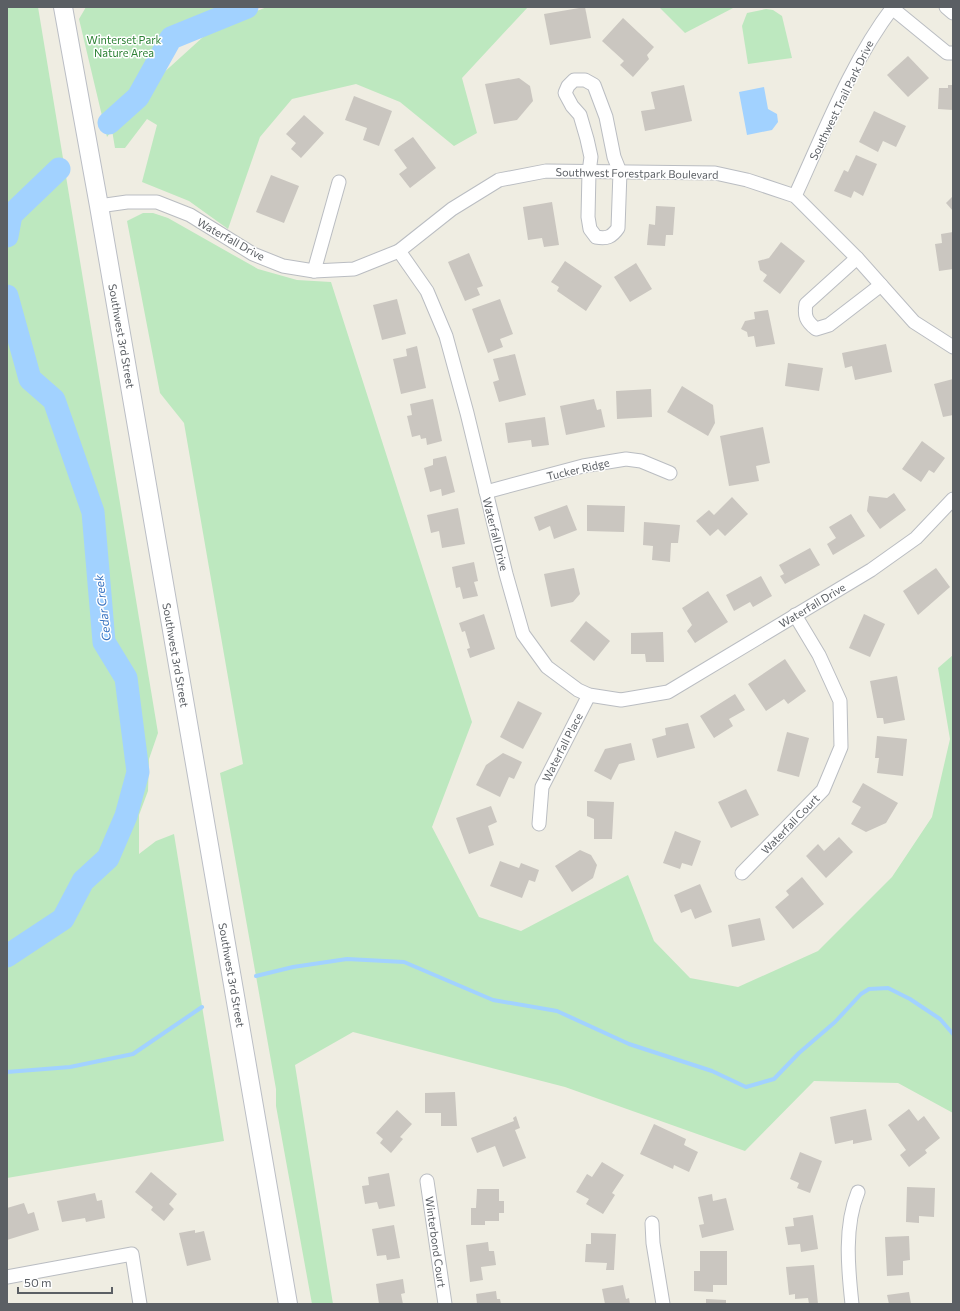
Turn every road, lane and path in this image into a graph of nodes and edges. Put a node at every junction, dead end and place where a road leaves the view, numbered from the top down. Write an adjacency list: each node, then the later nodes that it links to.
1 (63, 7): 10 (main road, Southwest 3rd Street)
2 (946, 7): 4 (street)
3 (893, 8): 5 (street); 9 (street, Southwest Trail Park Drive)
4 (953, 13)
5 (953, 53)
6 (589, 172): 7 (street, Southwest Forestpark Boulevard); 7 (street); 7 (street); 11 (street, Southwest Forestpark Boulevard)
7 (620, 172): 9 (street, Southwest Forestpark Boulevard)
8 (339, 182): 13 (street)
9 (795, 196): 12 (street, Southwest Forestpark Boulevard)
10 (99, 206): 13 (street, Waterfall Drive); 28 (main road, Southwest 3rd Street)
11 (399, 251): 13 (street, Waterfall Drive); 17 (street, Waterfall Drive)
12 (857, 258): 14 (street, Southwest Forestpark Boulevard); 14 (street)
13 (314, 271)
14 (881, 285): 15 (street, Southwest Forestpark Boulevard)
15 (953, 347)
16 (670, 473): 17 (street, Tucker Ridge)
17 (486, 492): 20 (street, Waterfall Drive)
18 (953, 499): 19 (street, Waterfall Drive)
19 (795, 616): 20 (street, Waterfall Drive); 22 (street, Waterfall Court)
20 (589, 695): 21 (street, Waterfall Place)
21 (539, 824)
22 (742, 873)
23 (427, 1181): 29 (street, Winterbond Court)
24 (858, 1192): 31 (street)
25 (652, 1223): 30 (street)
26 (7, 1277): 27 (street)
27 (140, 1304)
28 (288, 1304)
29 (445, 1304)
30 (663, 1304)
31 (852, 1304)

